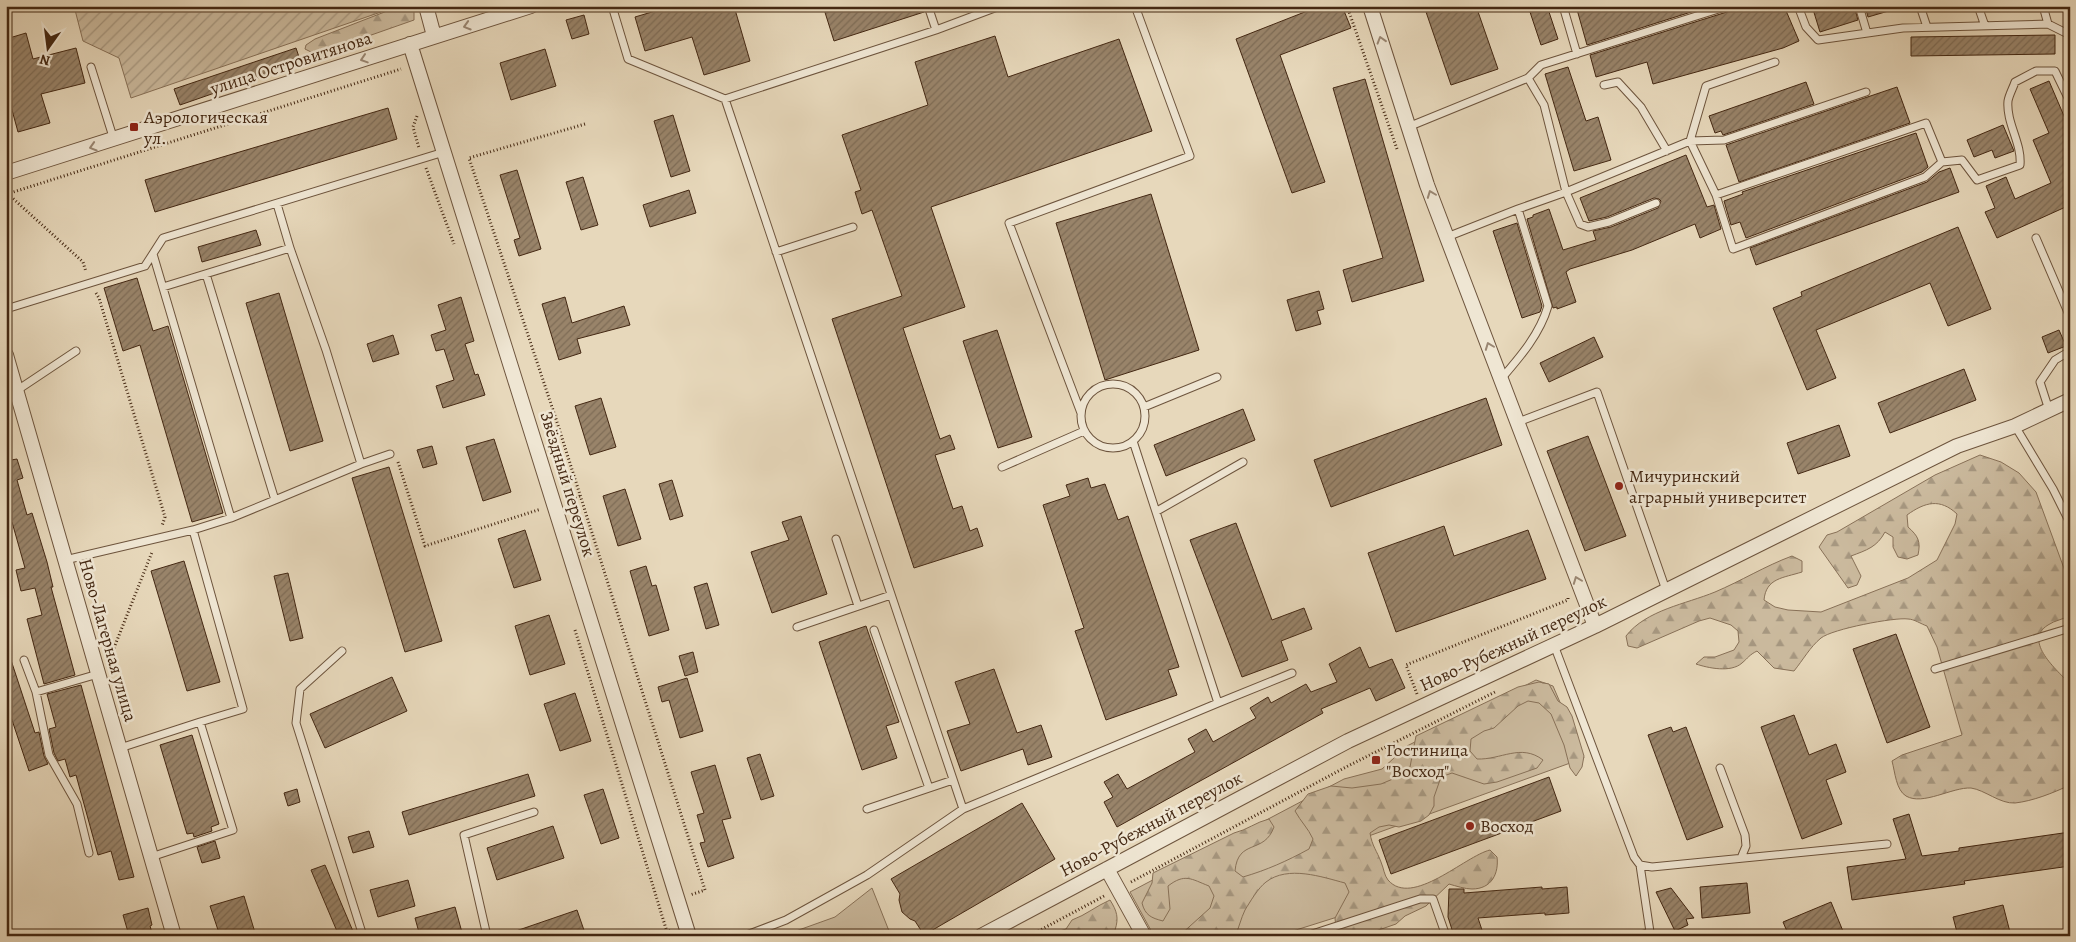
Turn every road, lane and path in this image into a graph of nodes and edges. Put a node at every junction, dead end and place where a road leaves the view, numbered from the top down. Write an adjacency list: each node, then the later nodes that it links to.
1 (426, 6): 22 (street)
2 (531, 6): 22 (street, улица Островитянова, one-way to 22)
3 (612, 6): 32 (lane)
4 (928, 6): 19 (lane)
5 (1000, 6): 19 (lane)
6 (1135, 6): 71 (lane)
7 (1348, 6): 40 (path)
8 (1370, 6): 35 (street, one-way to 8)
9 (1563, 6): 24 (lane)
10 (1728, 6): 24 (lane)
11 (1798, 6): 20 (lane)
12 (1859, 6): 20 (lane)
13 (1920, 6): 18 (lane)
14 (1978, 6): 17 (lane)
15 (2043, 6): 16 (lane)
16 (2048, 24): 17 (lane); 21 (lane)
17 (1984, 26): 18 (lane)
18 (1927, 27): 20 (lane)
19 (936, 30): 32 (lane)
20 (1867, 33)
21 (2070, 34)
22 (434, 36): 23 (street, улица Островитянова)
23 (410, 44): 26 (street, Звёздный переулок); 36 (street, улица Островитянова, one-way to 36)
24 (1577, 54): 28 (lane)
25 (1775, 62): 37 (lane)
26 (416, 64): 31 (street, Звёздный переулок); 45 (path)
27 (91, 68): 36 (lane)
28 (1528, 78): 35 (lane); 44 (lane)
29 (1604, 86): 38 (lane)
30 (1866, 92): 37 (lane)
31 (426, 95): 39 (street, Звёздный переулок); 41 (path)
32 (725, 99): 55 (lane)
33 (2070, 102): 42 (lane)
34 (585, 124): 80 (path)
35 (1408, 127): 51 (street, one-way to 35)
36 (114, 140): 43 (street, улица Островитянова, one-way to 43)
37 (1690, 141): 38 (lane); 46 (lane)
38 (1667, 151): 44 (lane)
39 (444, 152): 41 (lane); 83 (street, Звёздный переулок)
40 (1399, 154)
41 (423, 159): 48 (lane); 53 (path)
42 (1942, 162): 46 (lane); 46 (lane)
43 (6, 173)
44 (1566, 192): 47 (lane); 49 (lane)
45 (7, 194): 58 (path)
46 (1716, 195)
47 (1656, 203)
48 (277, 204): 54 (lane); 56 (lane)
49 (1518, 209): 51 (lane); 66 (lane)
50 (853, 227): 55 (lane)
51 (1447, 237): 66 (street, one-way to 51)
52 (2036, 238): 61 (lane)
53 (454, 244)
54 (290, 248): 57 (lane); 78 (lane)
55 (776, 252): 95 (lane)
56 (153, 254): 58 (lane); 59 (lane)
57 (206, 274): 59 (lane); 81 (lane)
58 (89, 283): 60 (lane); 90 (path)
59 (163, 287): 86 (lane)
60 (6, 309)
61 (2070, 317)
62 (76, 351): 67 (lane)
63 (2070, 351): 70 (lane)
64 (6, 355): 67 (street, Ново-Лагерная улица)
65 (1217, 377): 69 (lane)
66 (1501, 379): 72 (street)
67 (16, 391): 92 (street, Ново-Лагерная улица)
68 (2070, 400): 70 (street, Ново-Рубежный переулок)
69 (1144, 407): 71 (lane); 75 (lane)
70 (2049, 410): 73 (street, Ново-Рубежный переулок)
71 (1081, 412): 74 (lane)
72 (1518, 422): 93 (lane); 98 (street, one-way to 72)
73 (2015, 426): 88 (lane); 93 (street, Ново-Рубежный переулок)
74 (1084, 430): 75 (lane); 79 (lane)
75 (1133, 441): 85 (lane)
76 (390, 454): 78 (lane); 84 (path)
77 (1243, 462): 85 (lane)
78 (361, 464): 81 (lane)
79 (1002, 467)
80 (580, 496): 83 (path); 127 (path)
81 (275, 500): 86 (lane)
82 (536, 500): 84 (path)
83 (554, 504): 84 (path); 127 (street, Звёздный переулок)
84 (538, 510): 87 (path)
85 (1157, 511): 110 (lane)
86 (231, 518): 89 (lane)
87 (541, 519)
88 (2070, 523)
89 (193, 530): 90 (lane); 112 (lane)
90 (157, 538): 92 (lane); 107 (path)
91 (836, 539): 96 (lane)
92 (65, 560): 107 (street, Ново-Лагерная улица)
93 (1666, 590): 98 (street, Ново-Рубежный переулок)
94 (1565, 591): 111 (path)
95 (892, 595): 96 (lane); 115 (lane)
96 (858, 606): 99 (lane)
97 (573, 622): 129 (path)
98 (1595, 626): 102 (street, Ново-Рубежный переулок)
99 (797, 627)
100 (2070, 628): 105 (lane)
101 (874, 630): 116 (lane)
102 (1554, 645): 111 (street, Ново-Рубежный переулок); 124 (lane)
103 (342, 651): 131 (lane)
104 (24, 660): 109 (lane)
105 (1935, 669)
106 (1292, 673): 110 (lane)
107 (98, 674): 109 (lane); 113 (street, Ново-Лагерная улица)
108 (1497, 691): 126 (path)
109 (36, 692): 121 (lane)
110 (1218, 703): 118 (lane)
111 (1421, 707): 125 (street, Ново-Рубежный переулок)
112 (200, 722): 113 (lane); 122 (lane)
113 (120, 748): 122 (street, Ново-Лагерная улица)
114 (1720, 768): 123 (lane)
115 (953, 780): 116 (lane); 118 (lane)
116 (929, 788): 117 (lane)
117 (867, 809)
118 (963, 809): 134 (lane)
119 (534, 812): 132 (lane)
120 (1887, 844): 123 (lane)
121 (89, 853)
122 (151, 857): 130 (street, Ново-Лагерная улица)
123 (1741, 858): 124 (lane)
124 (1640, 865): 140 (lane)
125 (1106, 869): 126 (street); 135 (street, Ново-Рубежный переулок)
126 (1118, 889): 136 (path); 137 (street)
127 (678, 900): 128 (street, Звёздный переулок)
128 (687, 930): 129 (path)
129 (667, 932): 133 (path)
130 (174, 936)
131 (363, 936)
132 (487, 936)
133 (659, 936)
134 (744, 936)
135 (981, 936)
136 (1028, 936)
137 (1144, 936)
138 (1306, 936): 139 (lane)
139 (1446, 936)
140 (1638, 936)

